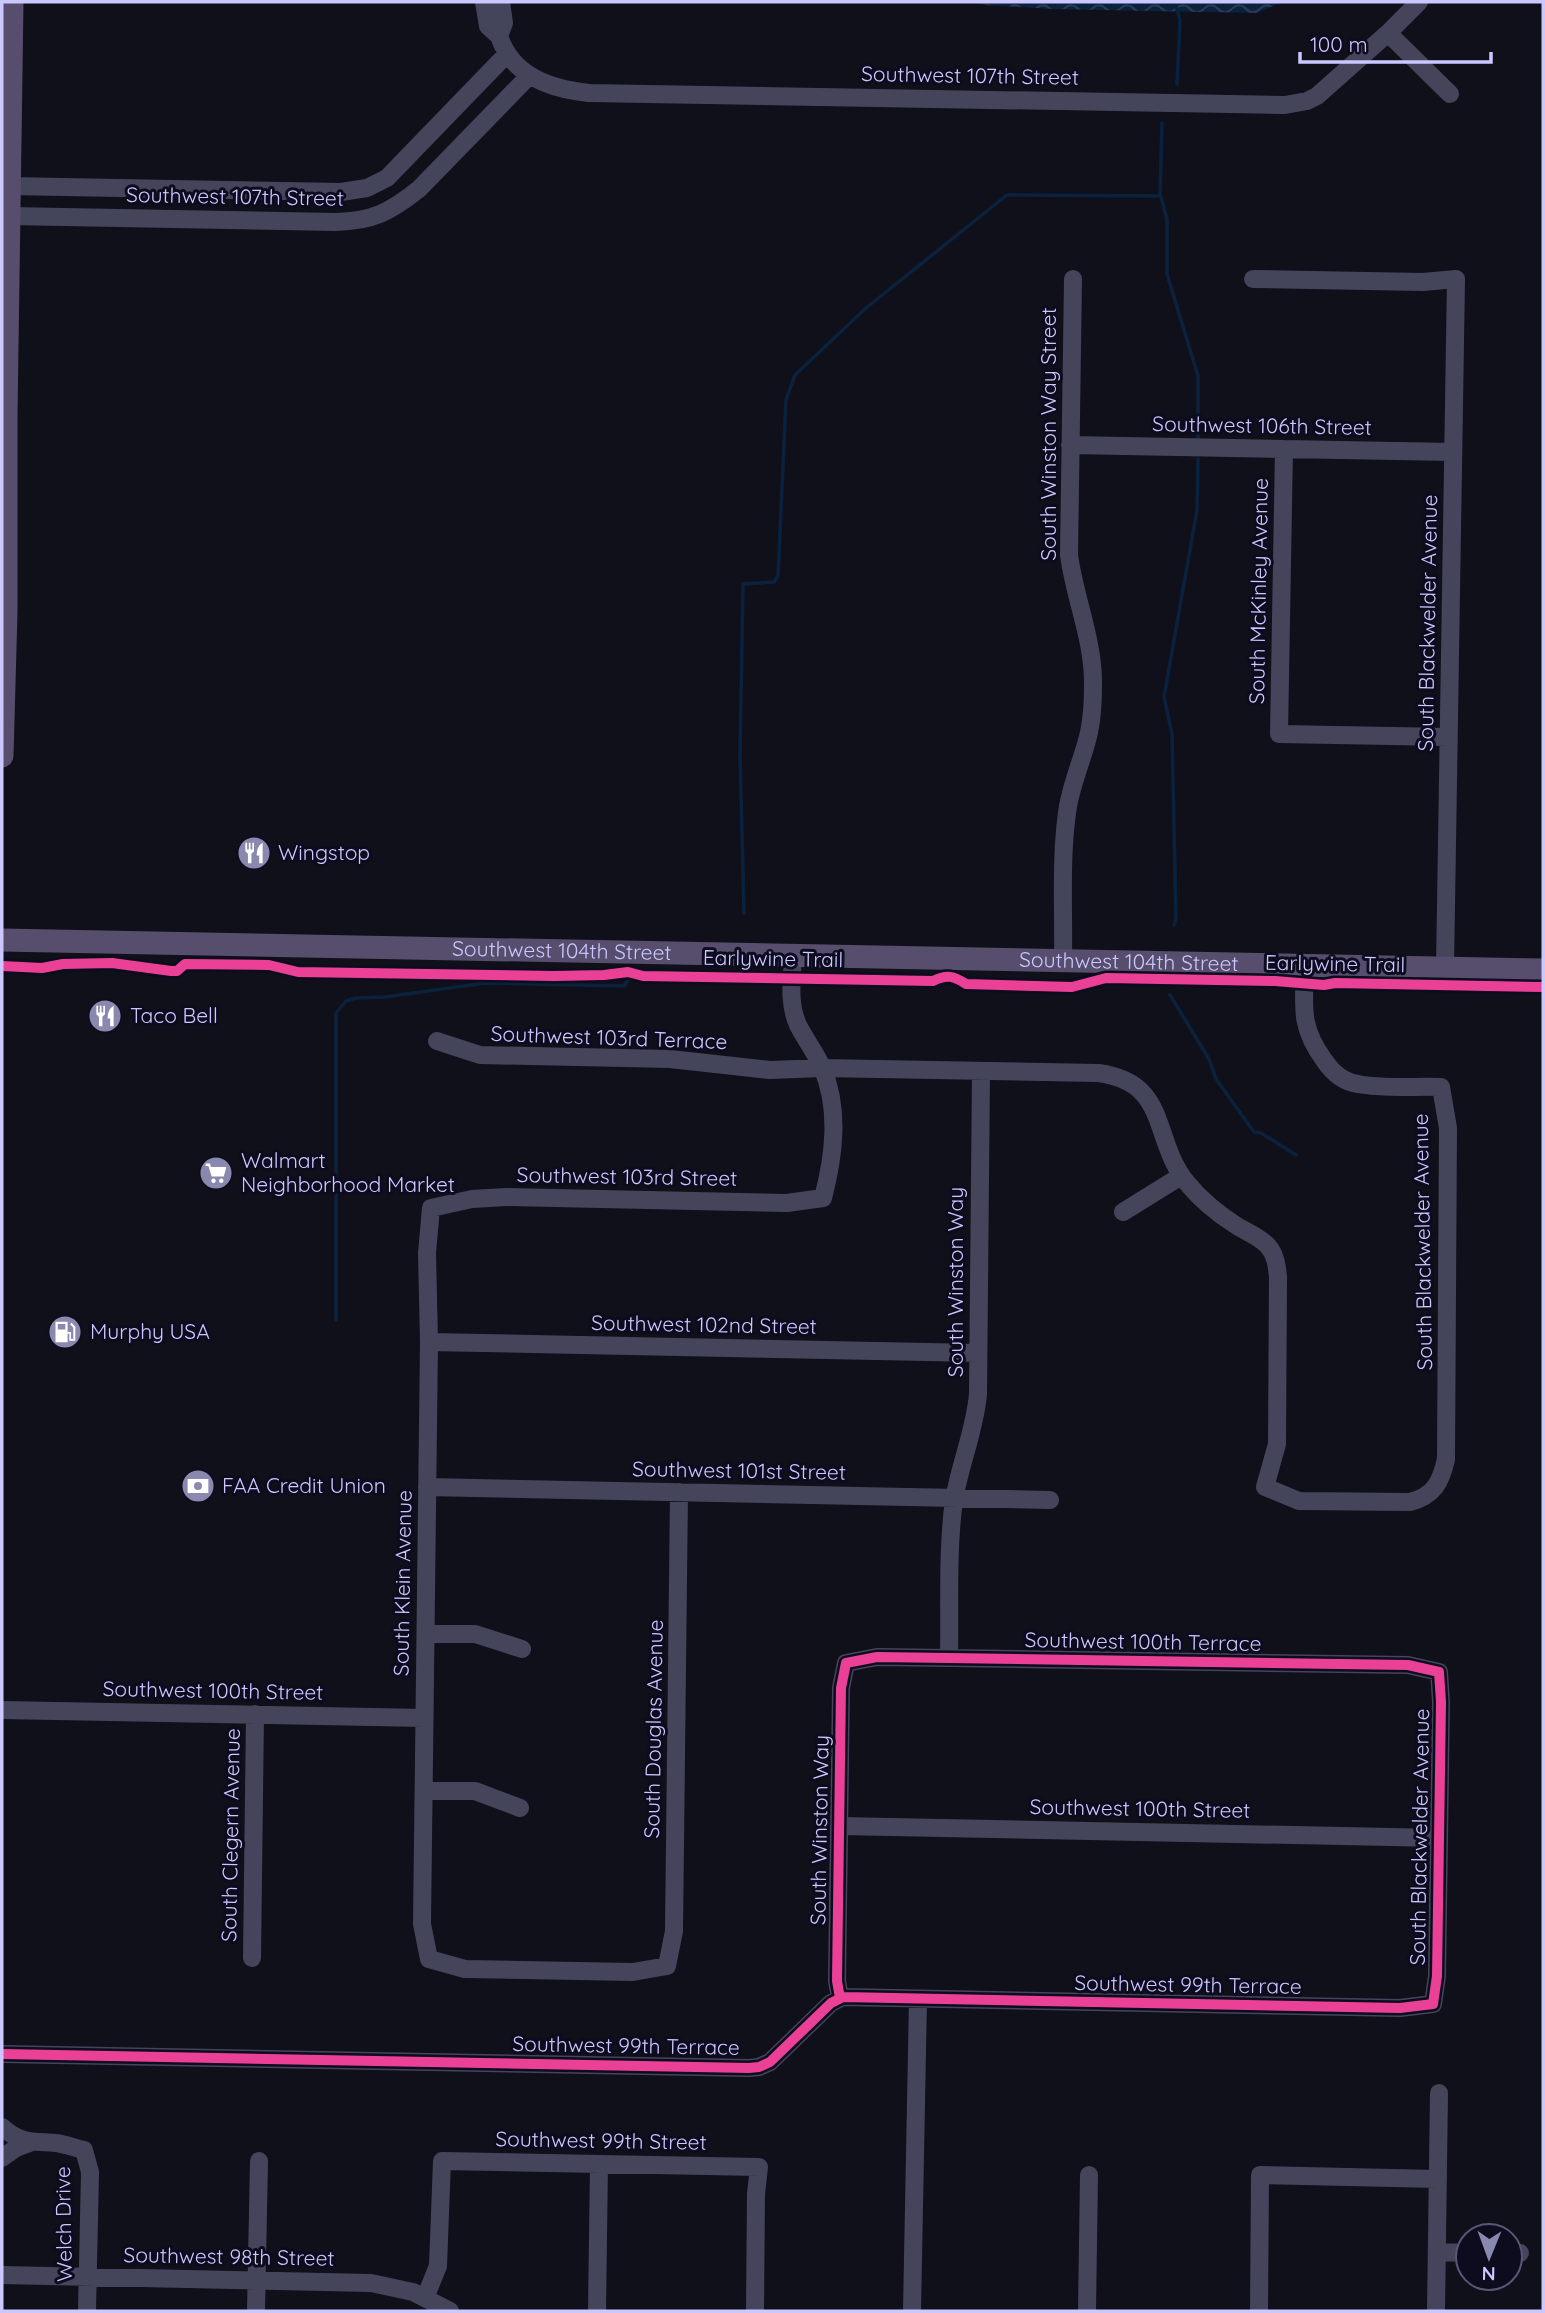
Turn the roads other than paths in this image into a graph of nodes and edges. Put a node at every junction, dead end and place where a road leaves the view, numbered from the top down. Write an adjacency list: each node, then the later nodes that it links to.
1 (12, 2): 10 (main road)
2 (484, 2): 6 (street, Southwest 107th Street)
3 (501, 2): 6 (street)
4 (1419, 2): 5 (street, Southwest 107th Street)
5 (1388, 33): 8 (street, Southwest 107th Street); 9 (street)
6 (499, 36): 7 (street, Southwest 107th Street)
7 (507, 54): 8 (street, Southwest 107th Street); 11 (street, Southwest 107th Street)
8 (529, 76): 12 (street, Southwest 107th Street)
9 (1450, 94)
10 (6, 108): 11 (main road)
11 (9, 186): 12 (main road)
12 (9, 216): 19 (main road)
13 (1073, 279): 15 (street, South Winston Way Street)
14 (1253, 279): 17 (street, South Blackwelder Avenue)
15 (1070, 445): 16 (street, Southwest 106th Street); 22 (street, South Winston Way Street)
16 (1284, 449): 17 (street, Southwest 106th Street); 18 (street, South McKinley Avenue)
17 (1453, 452): 18 (street, South Blackwelder Avenue)
18 (1448, 737): 24 (street, South Blackwelder Avenue)
19 (2, 756)
20 (2, 940): 21 (main road, Southwest 104th Street)
21 (793, 956): 22 (main road, Southwest 104th Street); 27 (street)
22 (1063, 961): 23 (main road, Southwest 104th Street)
23 (1305, 966): 24 (main road, Southwest 104th Street); 29 (street, South Blackwelder Avenue)
24 (1445, 968): 25 (main road, Southwest 104th Street)
25 (1543, 970)
26 (437, 1041): 27 (street, Southwest 103rd Terrace)
27 (822, 1068): 28 (street); 30 (street, Southwest 103rd Street)
28 (981, 1072): 29 (street); 33 (street, South Winston Way)
29 (1181, 1176): 31 (street)
30 (431, 1208): 32 (street, South Klein Avenue)
31 (1123, 1213)
32 (429, 1342): 33 (street, Southwest 102nd Street); 34 (street, South Klein Avenue)
33 (978, 1353): 36 (street, South Winston Way)
34 (427, 1487): 35 (street, Southwest 101st Street); 38 (street, South Klein Avenue)
35 (679, 1492): 36 (street, Southwest 101st Street); 51 (street, South Douglas Avenue)
36 (955, 1497): 37 (street, Southwest 101st Street); 40 (street, South Winston Way)
37 (1050, 1500)
38 (426, 1634): 39 (street); 45 (street, South Klein Avenue)
39 (522, 1649)
40 (949, 1658): 41 (street, Southwest 100th Terrace); 42 (street, Southwest 100th Terrace)
41 (846, 1663): 48 (street, South Winston Way)
42 (1439, 1672): 49 (street, South Blackwelder Avenue)
43 (2, 1710): 44 (street, Southwest 100th Street)
44 (255, 1714): 45 (street, Southwest 100th Street); 50 (street, South Clegern Avenue)
45 (424, 1717): 46 (street, South Klein Avenue)
46 (425, 1791): 47 (street); 51 (street, South Klein Avenue)
47 (520, 1808)
48 (840, 1826): 49 (street, Southwest 100th Street); 52 (street, South Winston Way)
49 (1439, 1838): 54 (street, South Blackwelder Avenue)
50 (252, 1958)
51 (429, 1959)
52 (840, 1998): 53 (street, Southwest 99th Terrace); 55 (street, Southwest 99th Terrace)
53 (918, 1999): 54 (street, Southwest 99th Terrace); 75 (street)
54 (1433, 2004)
55 (2, 2054)
56 (1439, 2093): 63 (street)
57 (2, 2127): 58 (street, Welch Drive)
58 (29, 2143): 59 (street); 67 (street, Welch Drive)
59 (2, 2158)
60 (259, 2161): 68 (street)
61 (599, 2164): 69 (street, Southwest 99th Street); 73 (street); 74 (street, Southwest 99th Street)
62 (1089, 2175): 76 (street)
63 (1438, 2179): 64 (street); 77 (street)
64 (1437, 2252): 65 (street); 78 (street)
65 (1454, 2253)
66 (2, 2275): 67 (street, Southwest 98th Street)
67 (88, 2277): 68 (street, Southwest 98th Street); 70 (street, Welch Drive)
68 (257, 2280): 69 (street, Southwest 98th Street); 71 (street)
69 (425, 2298): 72 (street, Southwest 98th Street)
70 (87, 2311)
71 (256, 2311)
72 (450, 2311)
73 (597, 2311)
74 (755, 2311)
75 (912, 2311)
76 (1087, 2311)
77 (1259, 2311)
78 (1436, 2311)

